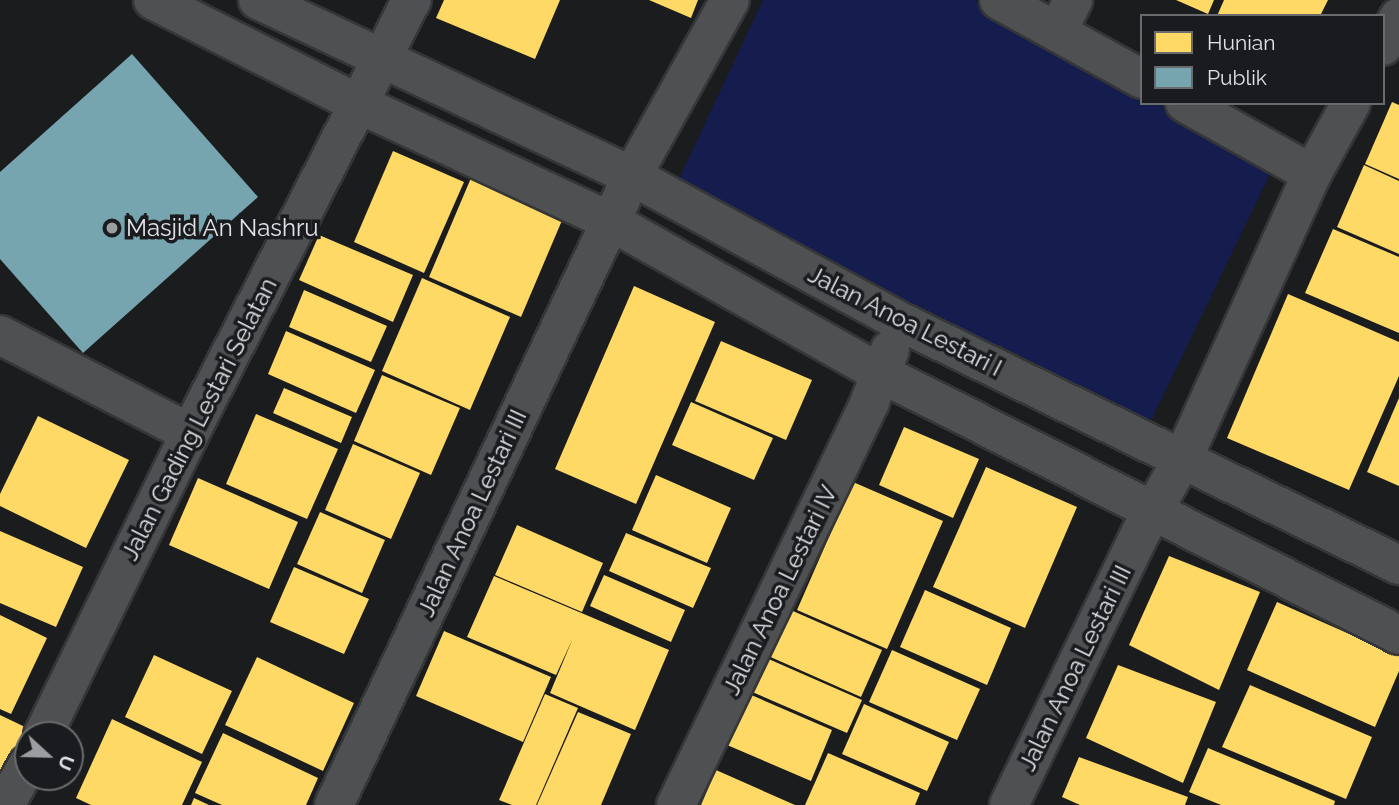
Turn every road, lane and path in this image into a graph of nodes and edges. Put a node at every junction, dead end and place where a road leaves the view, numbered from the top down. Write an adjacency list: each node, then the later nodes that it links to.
1 (153, 0): 11 (street)
2 (258, 0): 9 (street)
3 (412, 0): 9 (street, Jalan Gading Lestari Selatan)
4 (730, 0): 15 (street)
5 (999, 0): 6 (street)
6 (1065, 16): 10 (street)
7 (1399, 17): 8 (street)
8 (1385, 42)
9 (383, 57): 11 (street, Jalan Gading Lestari Selatan); 15 (street)
10 (1140, 77)
11 (359, 104): 16 (street); 20 (street, Jalan Gading Lestari Selatan)
12 (1189, 105): 14 (street)
13 (1351, 105): 14 (street)
14 (1312, 174): 21 (street)
15 (632, 176): 16 (street); 17 (street, Jalan Anoa Lestari I)
16 (610, 221): 19 (street); 28 (street, Jalan Anoa Lestari III)
17 (903, 323): 19 (street, Jalan Anoa Lestari IV); 21 (street, Jalan Anoa Lestari I)
18 (0, 335): 20 (street)
19 (880, 373): 22 (street); 29 (street, Jalan Anoa Lestari IV)
20 (190, 433): 25 (street, Jalan Gading Lestari Selatan)
21 (1183, 458): 22 (street); 23 (street, Jalan Anoa Lestari I)
22 (1148, 522): 24 (street); 30 (street, Jalan Anoa Lestari III)
23 (1399, 565)
24 (1399, 635)
25 (50, 721)
26 (14, 789): 27 (street)
27 (5, 805)
28 (334, 805)
29 (676, 805)
30 (1009, 805)

